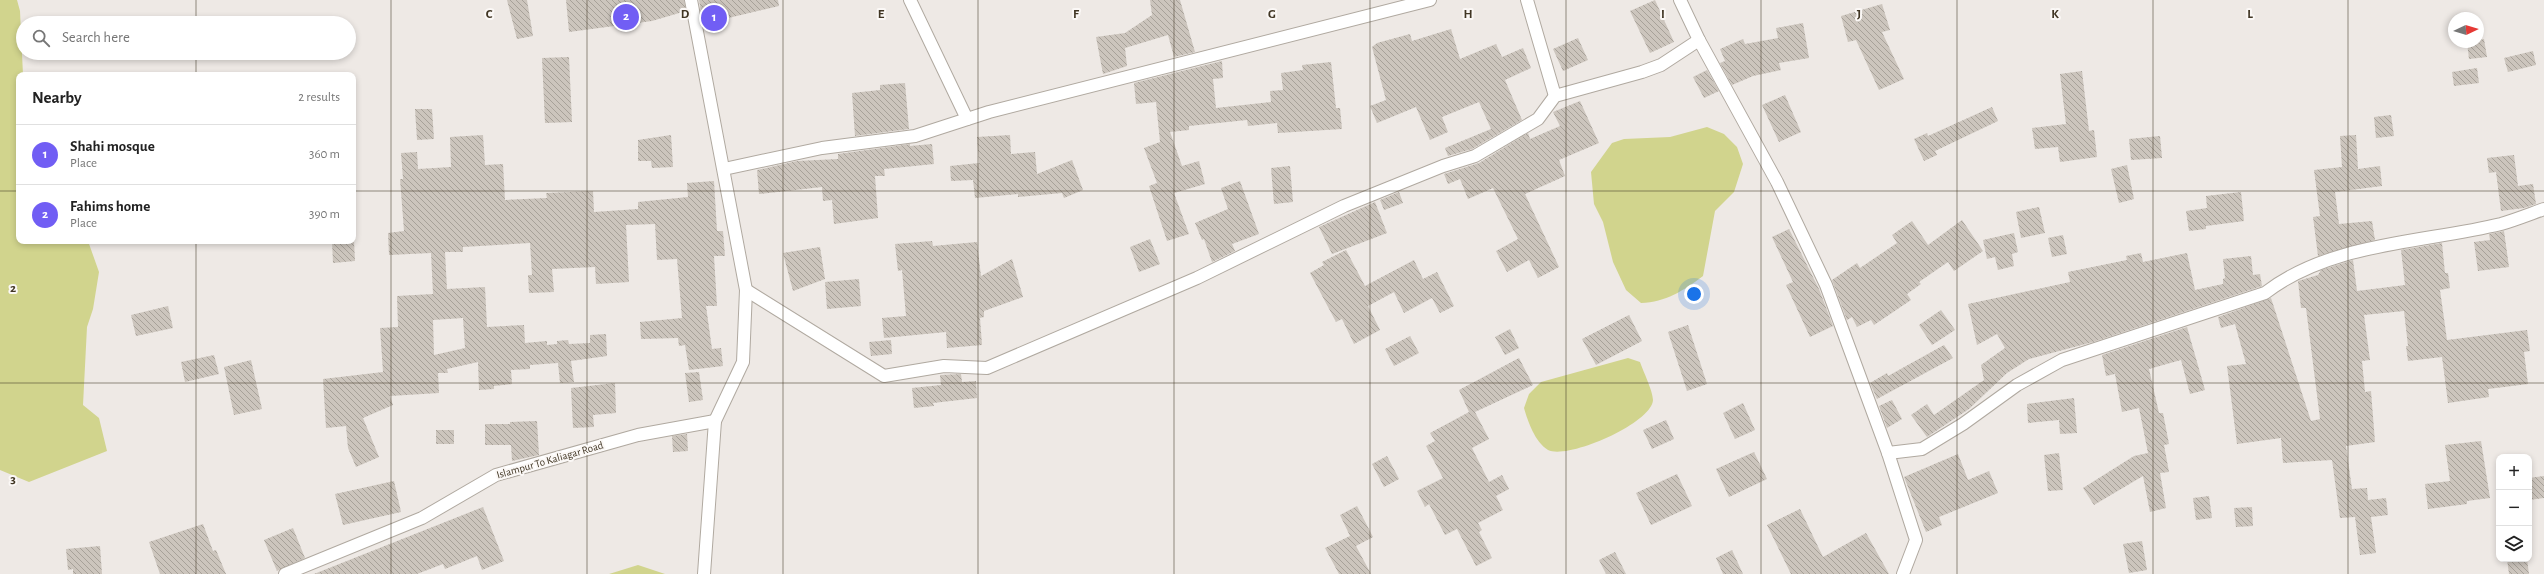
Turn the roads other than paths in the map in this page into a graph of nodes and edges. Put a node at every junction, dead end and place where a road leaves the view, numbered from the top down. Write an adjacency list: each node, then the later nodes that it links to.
1 (691, 0): 9 (street)
2 (910, 0): 8 (street)
3 (1430, 0): 8 (street)
4 (1527, 0): 7 (street)
5 (1680, 0): 6 (street)
6 (1699, 40): 7 (street); 13 (street)
7 (1555, 96): 11 (street)
8 (967, 119): 9 (street)
9 (724, 168): 11 (street)
10 (2544, 209): 13 (street)
11 (746, 290): 12 (street)
12 (715, 421): 14 (street, Islampur To Kaliagar Road); 15 (street)
13 (1888, 453): 16 (street)
14 (286, 574)
15 (704, 574)
16 (1903, 574)

